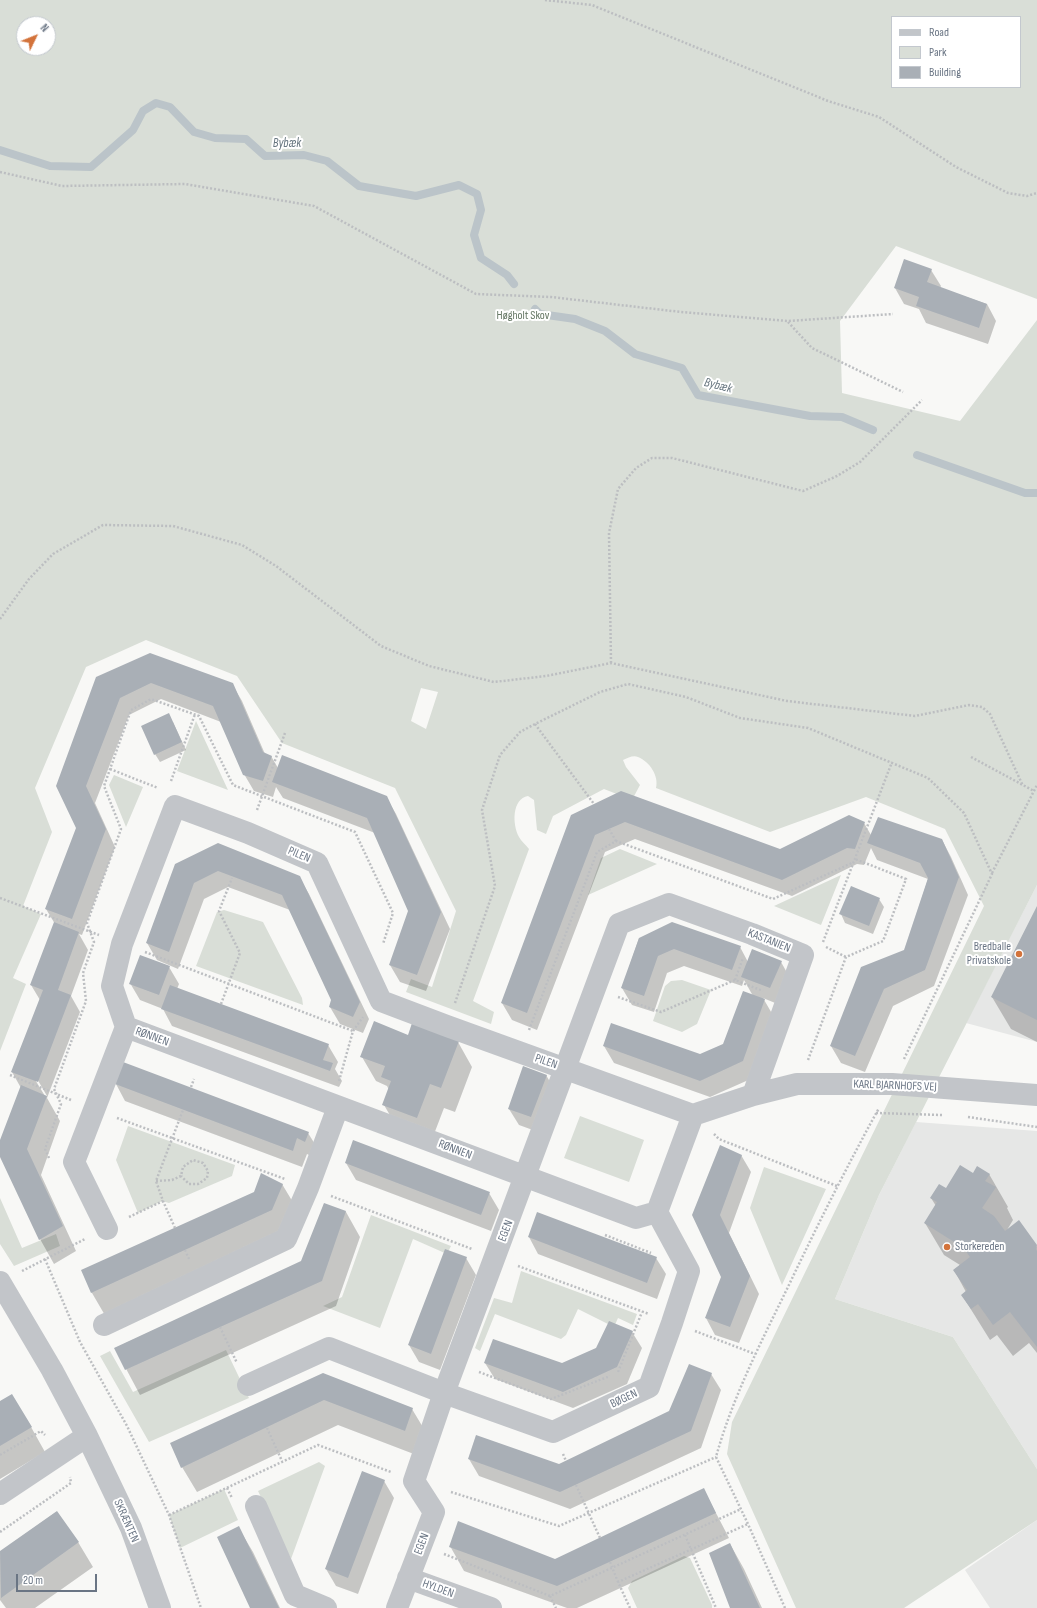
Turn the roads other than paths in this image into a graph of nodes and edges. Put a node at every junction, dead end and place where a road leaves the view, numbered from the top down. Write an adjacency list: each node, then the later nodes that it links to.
1 (126, 1027): 2 (street, PILEN); 5 (street, RØNNEN); 9 (street, RØNNEN)
2 (565, 1068): 3 (street, KASTANIEN); 6 (street); 7 (street, EGEN)
3 (753, 1095): 4 (street, KARL BJARNHOFS VEJ); 6 (street)
4 (1037, 1095)
5 (336, 1106): 7 (street, RØNNEN); 11 (street)
6 (693, 1115): 8 (street)
7 (526, 1177): 8 (street); 13 (street, EGEN)
8 (657, 1212): 13 (street, BØGEN)
9 (107, 1228)
10 (0, 1282): 14 (street, SKRÆNTEN)
11 (104, 1324)
12 (248, 1385): 13 (street)
13 (444, 1393): 17 (street, EGEN)
14 (87, 1436): 15 (street); 18 (street, SKRÆNTEN)
15 (0, 1494)
16 (256, 1506): 19 (street)
17 (408, 1578): 20 (street, EGEN); 21 (street, HYLDEN)
18 (160, 1608)
19 (326, 1608)
20 (397, 1608)
21 (491, 1608)

